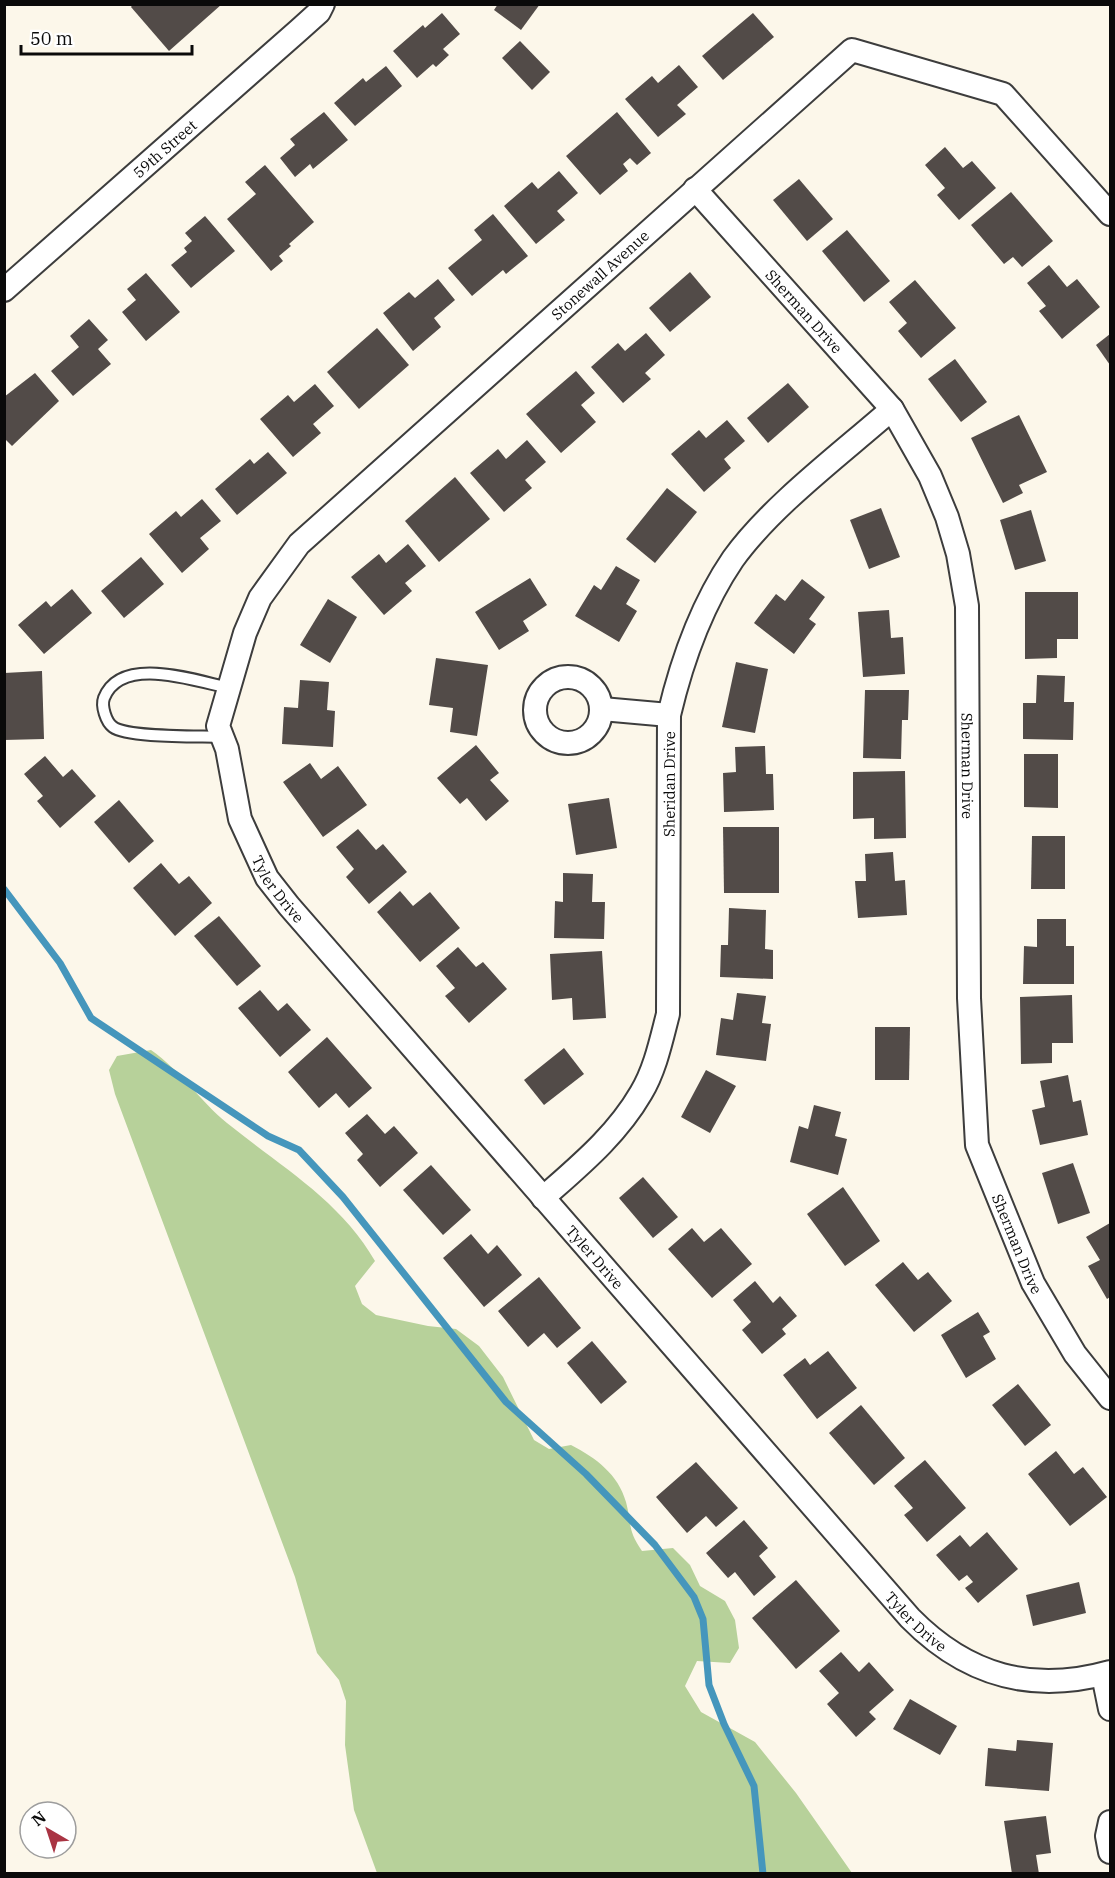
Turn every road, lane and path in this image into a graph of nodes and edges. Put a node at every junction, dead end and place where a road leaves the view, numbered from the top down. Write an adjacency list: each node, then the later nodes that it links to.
1 (323, 4): 4 (street, 59th Street)
2 (695, 189): 3 (street, Stonewall Avenue); 5 (street, Sherman Drive); 6 (street, Stonewall Avenue)
3 (1110, 214)
4 (4, 290)
5 (892, 408): 8 (street, Sheridan Drive); 11 (street, Sherman Drive)
6 (228, 693): 9 (street, Tyler Drive); 9 (lane)
7 (602, 709): 8 (street)
8 (669, 715): 10 (street, Sheridan Drive)
9 (222, 736): 10 (street, Tyler Drive)
10 (543, 1198): 12 (street, Tyler Drive)
11 (1110, 1398)
12 (1107, 1673): 13 (street)
13 (1110, 1709)
14 (1110, 1822): 15 (street)
15 (1110, 1852)

